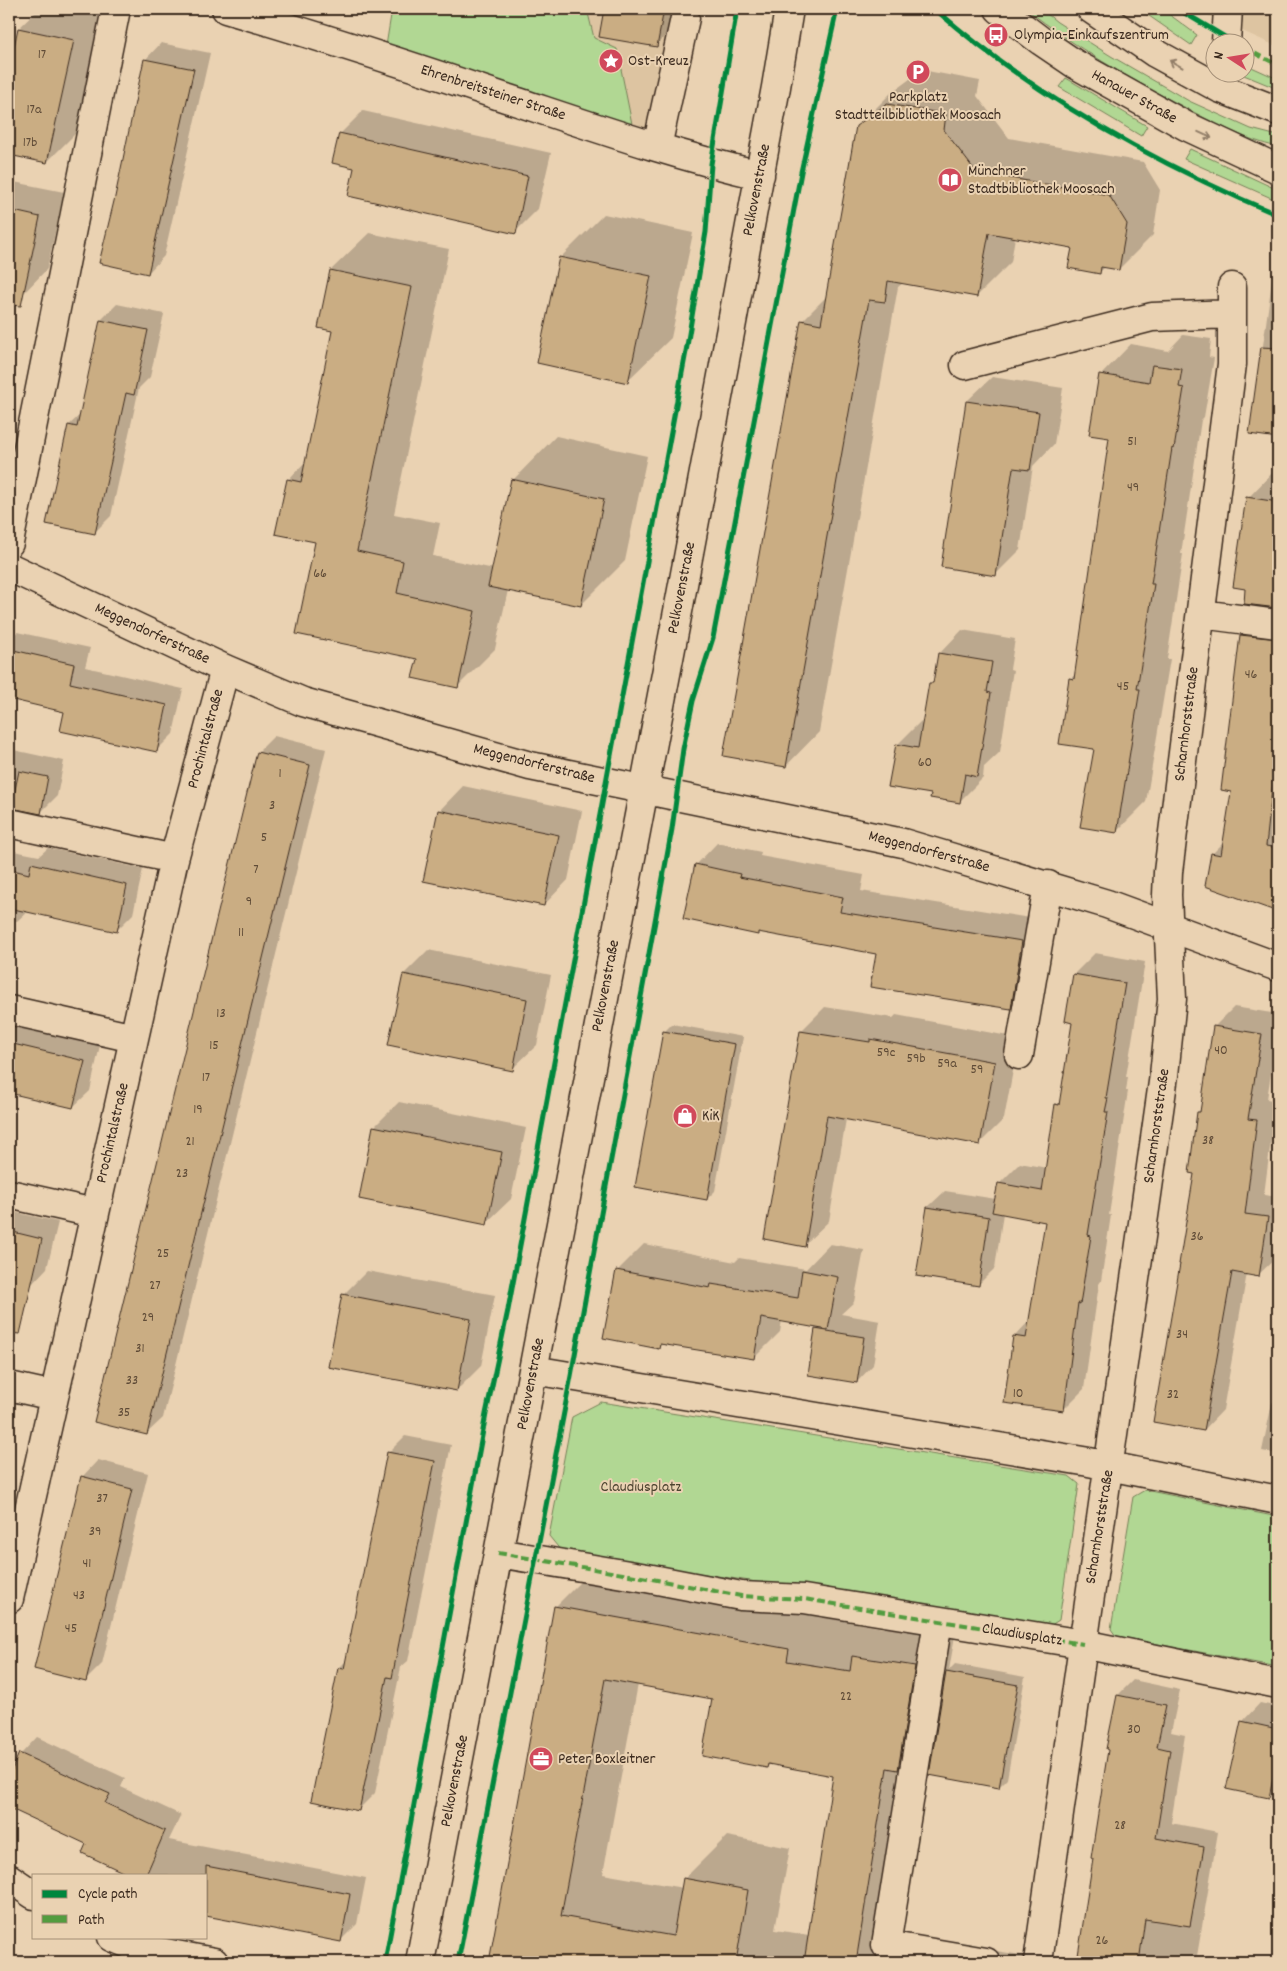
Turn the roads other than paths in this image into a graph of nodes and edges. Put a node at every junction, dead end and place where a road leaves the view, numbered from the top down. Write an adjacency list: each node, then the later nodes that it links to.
1 (116, 9): 16 (street)
2 (226, 9): 12 (street, Ehrenbreitsteiner Straße)
3 (789, 9): 14 (street, Pelkovenstraße)
4 (999, 9): 13 (street, Hanauer Straße, one-way to 13)
5 (1091, 9): 9 (street, one-way to 5)
6 (1228, 9): 8 (street)
7 (685, 18): 12 (street)
8 (1227, 32)
9 (1204, 73)
10 (1224, 82): 11 (street)
11 (1278, 111)
12 (658, 147): 14 (street, Ehrenbreitsteiner Straße)
13 (1278, 169)
14 (760, 175): 21 (street, Pelkovenstraße)
15 (964, 365): 18 (street, Scharnhorststraße)
16 (9, 543)
17 (9, 567): 20 (street, Meggendorferstraße)
18 (1201, 614): 19 (street); 25 (street, Scharnhorststraße)
19 (1278, 624)
20 (225, 669): 21 (street, Meggendorferstraße); 23 (street, Prochintalstraße)
21 (644, 790): 24 (street, Meggendorferstraße); 32 (street, Pelkovenstraße)
22 (9, 822): 23 (street)
23 (174, 859): 28 (street, Prochintalstraße)
24 (1048, 885): 25 (street, Meggendorferstraße); 29 (street)
25 (1169, 926): 26 (street, Meggendorferstraße); 35 (street, Scharnhorststraße)
26 (1278, 968)
27 (9, 1010): 28 (street)
28 (134, 1038): 31 (street, Prochintalstraße)
29 (1019, 1055)
30 (9, 1194): 31 (street)
31 (94, 1213): 34 (street, Prochintalstraße)
32 (533, 1370): 35 (street); 37 (street, Pelkovenstraße)
33 (9, 1386): 34 (street)
34 (54, 1396): 38 (street, Prochintalstraße)
35 (1109, 1466): 36 (street); 40 (street, Scharnhorststraße)
36 (1278, 1500)
37 (498, 1553): 39 (street, Claudiusplatz); 46 (street, Pelkovenstraße)
38 (11, 1582)
39 (938, 1621): 40 (street, Claudiusplatz); 47 (street)
40 (1083, 1644): 41 (street, Claudiusplatz); 48 (street, Scharnhorststraße)
41 (1278, 1684)
42 (9, 1878): 43 (street)
43 (32, 1894)
44 (114, 1938): 45 (street)
45 (214, 1962)
46 (420, 1962)
47 (986, 1962)
48 (1038, 1962)

